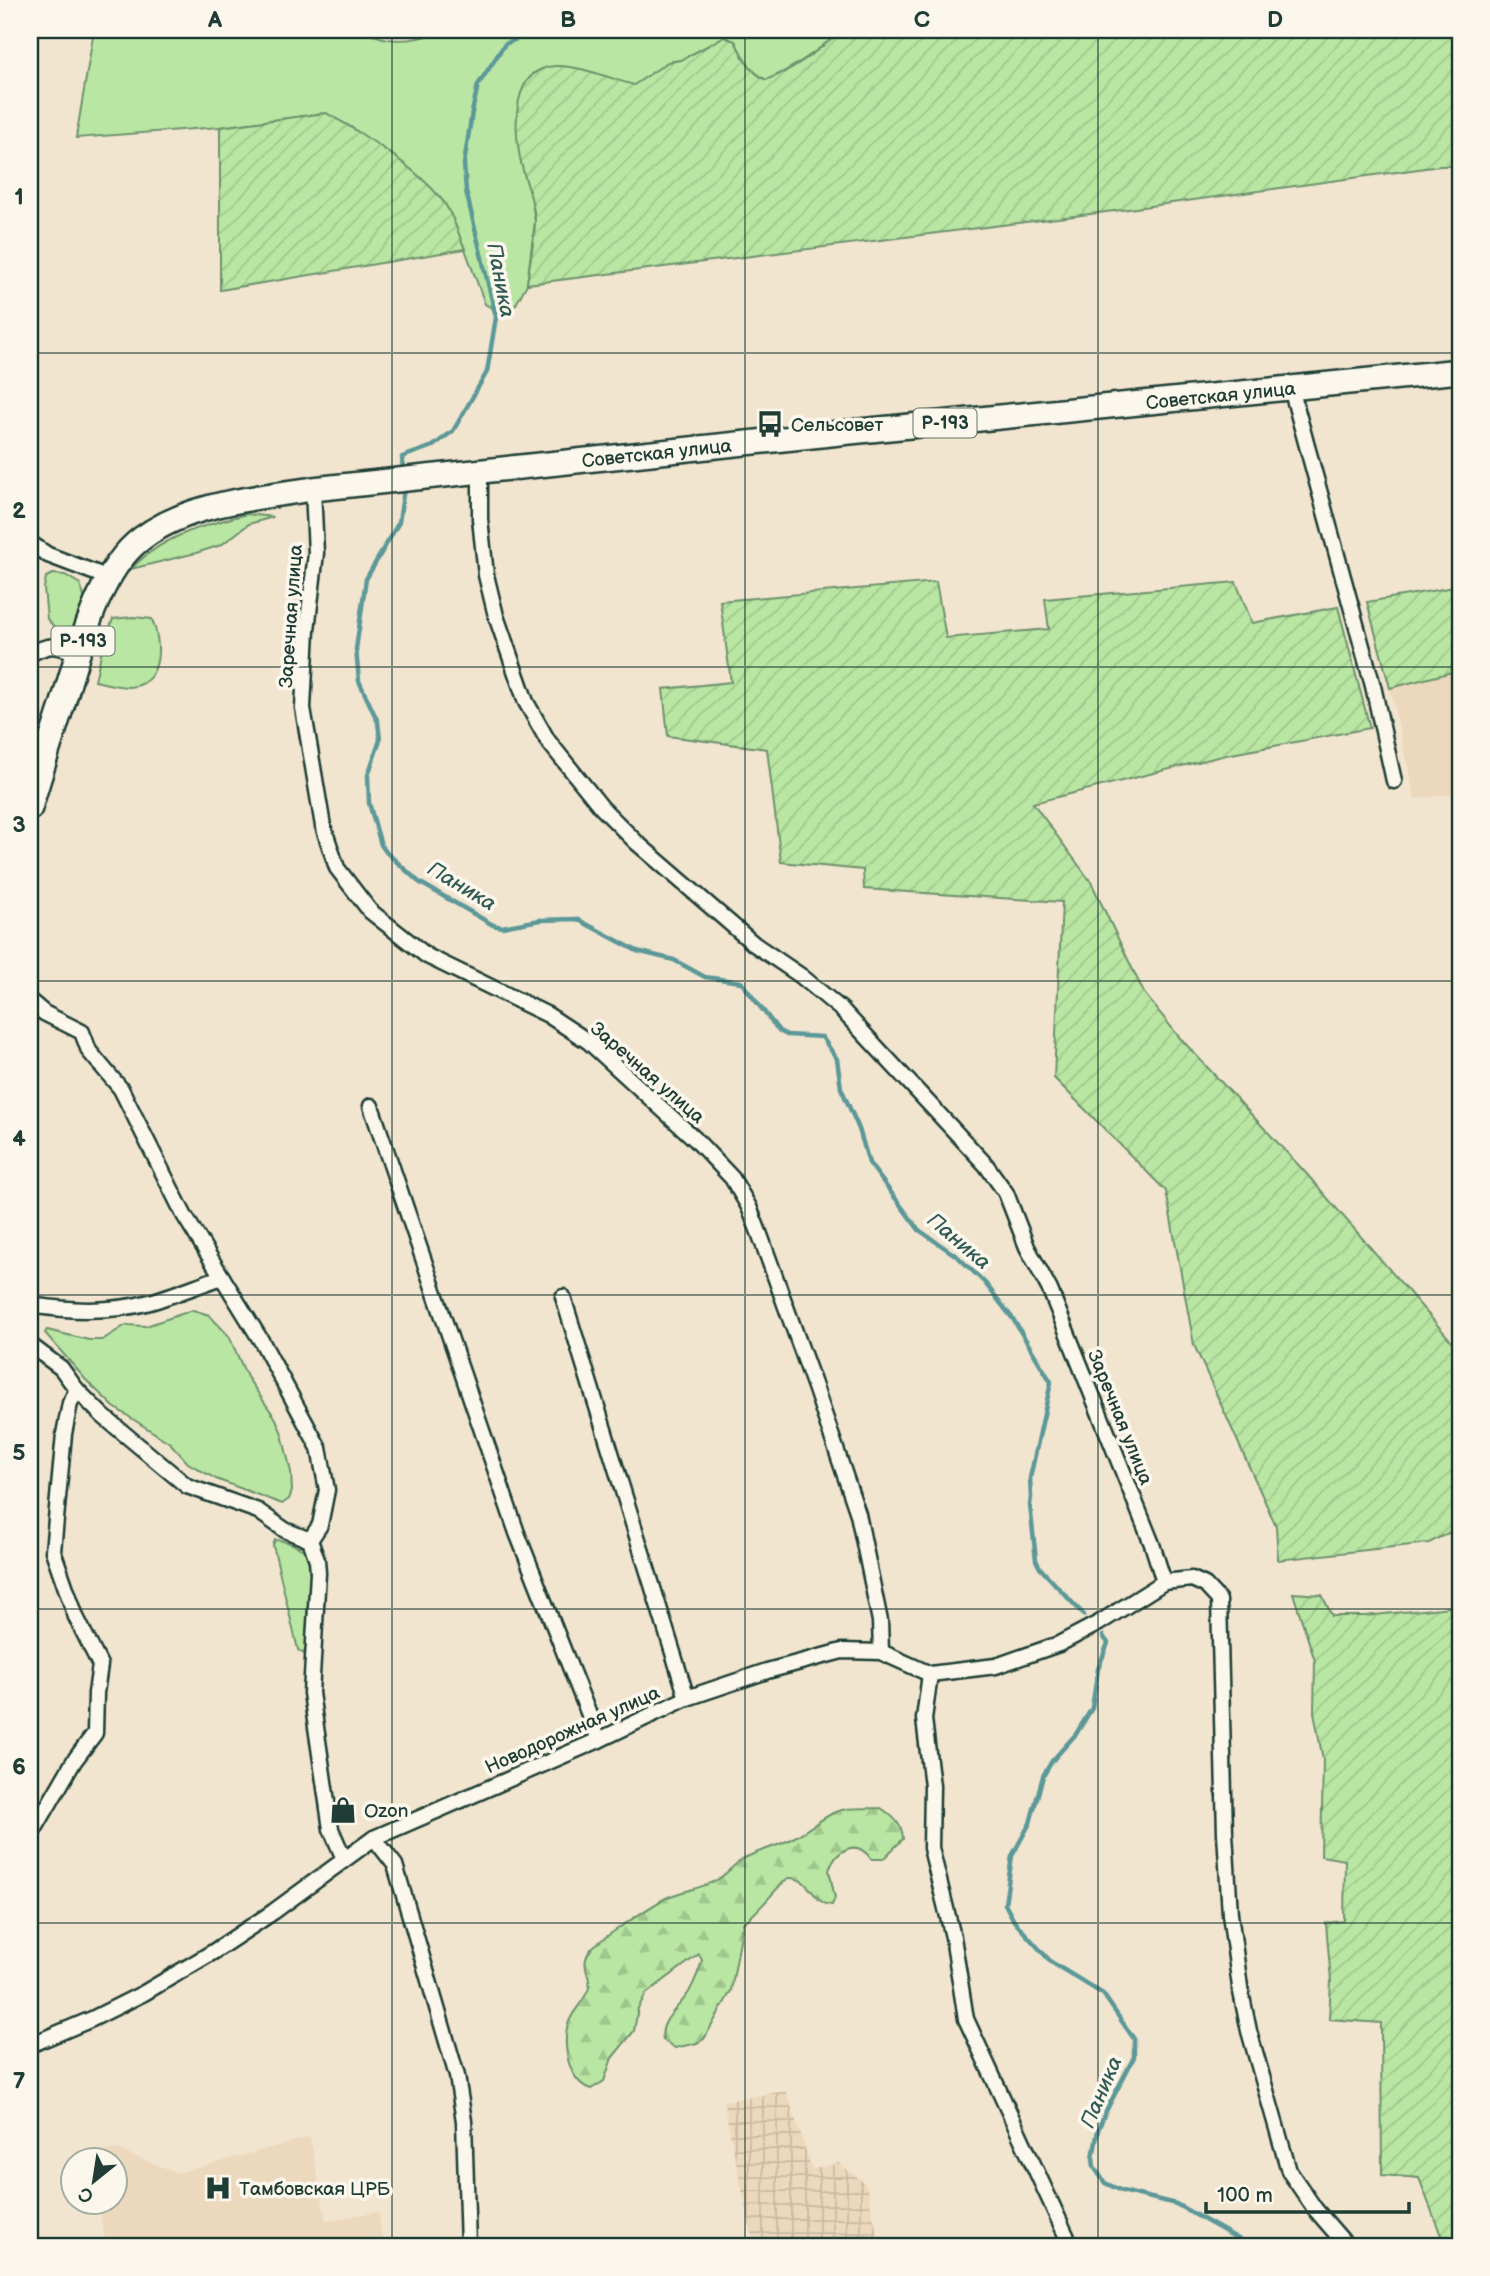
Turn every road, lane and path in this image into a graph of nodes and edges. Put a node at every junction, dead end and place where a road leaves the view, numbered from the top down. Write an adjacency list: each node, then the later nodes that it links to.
1 (1460, 370): 2 (main road, Советская улица / Р-193)
2 (1291, 388): 3 (main road, Советская улица / Р-193); 9 (street)
3 (480, 473): 4 (main road, Советская улица / Р-193); 19 (street, Заречная улица)
4 (313, 489): 6 (main road, Советская улица / Р-193); 20 (street, Заречная улица)
5 (30, 542): 6 (street)
6 (109, 578): 7 (main road, Р-193)
7 (79, 653): 8 (street); 10 (main road, Р-193)
8 (30, 654)
9 (1394, 781)
10 (30, 808)
11 (30, 1002): 13 (street)
12 (370, 1106): 23 (street)
13 (222, 1277): 15 (street); 18 (street)
14 (562, 1297): 22 (street)
15 (30, 1305)
16 (30, 1345): 17 (street)
17 (77, 1390): 18 (street); 24 (street)
18 (310, 1540): 26 (street)
19 (1164, 1581): 21 (street); 30 (street)
20 (881, 1652): 21 (street, Новодорожная улица); 22 (street, Новодорожная улица)
21 (930, 1674): 29 (street)
22 (687, 1698): 23 (street, Новодорожная улица)
23 (599, 1740): 25 (street, Новодорожная улица)
24 (30, 1837)
25 (374, 1838): 26 (street, Новодорожная улица); 28 (street)
26 (344, 1858): 27 (street, Новодорожная улица)
27 (30, 2045)
28 (468, 2246)
29 (1071, 2246)
30 (1347, 2246)

